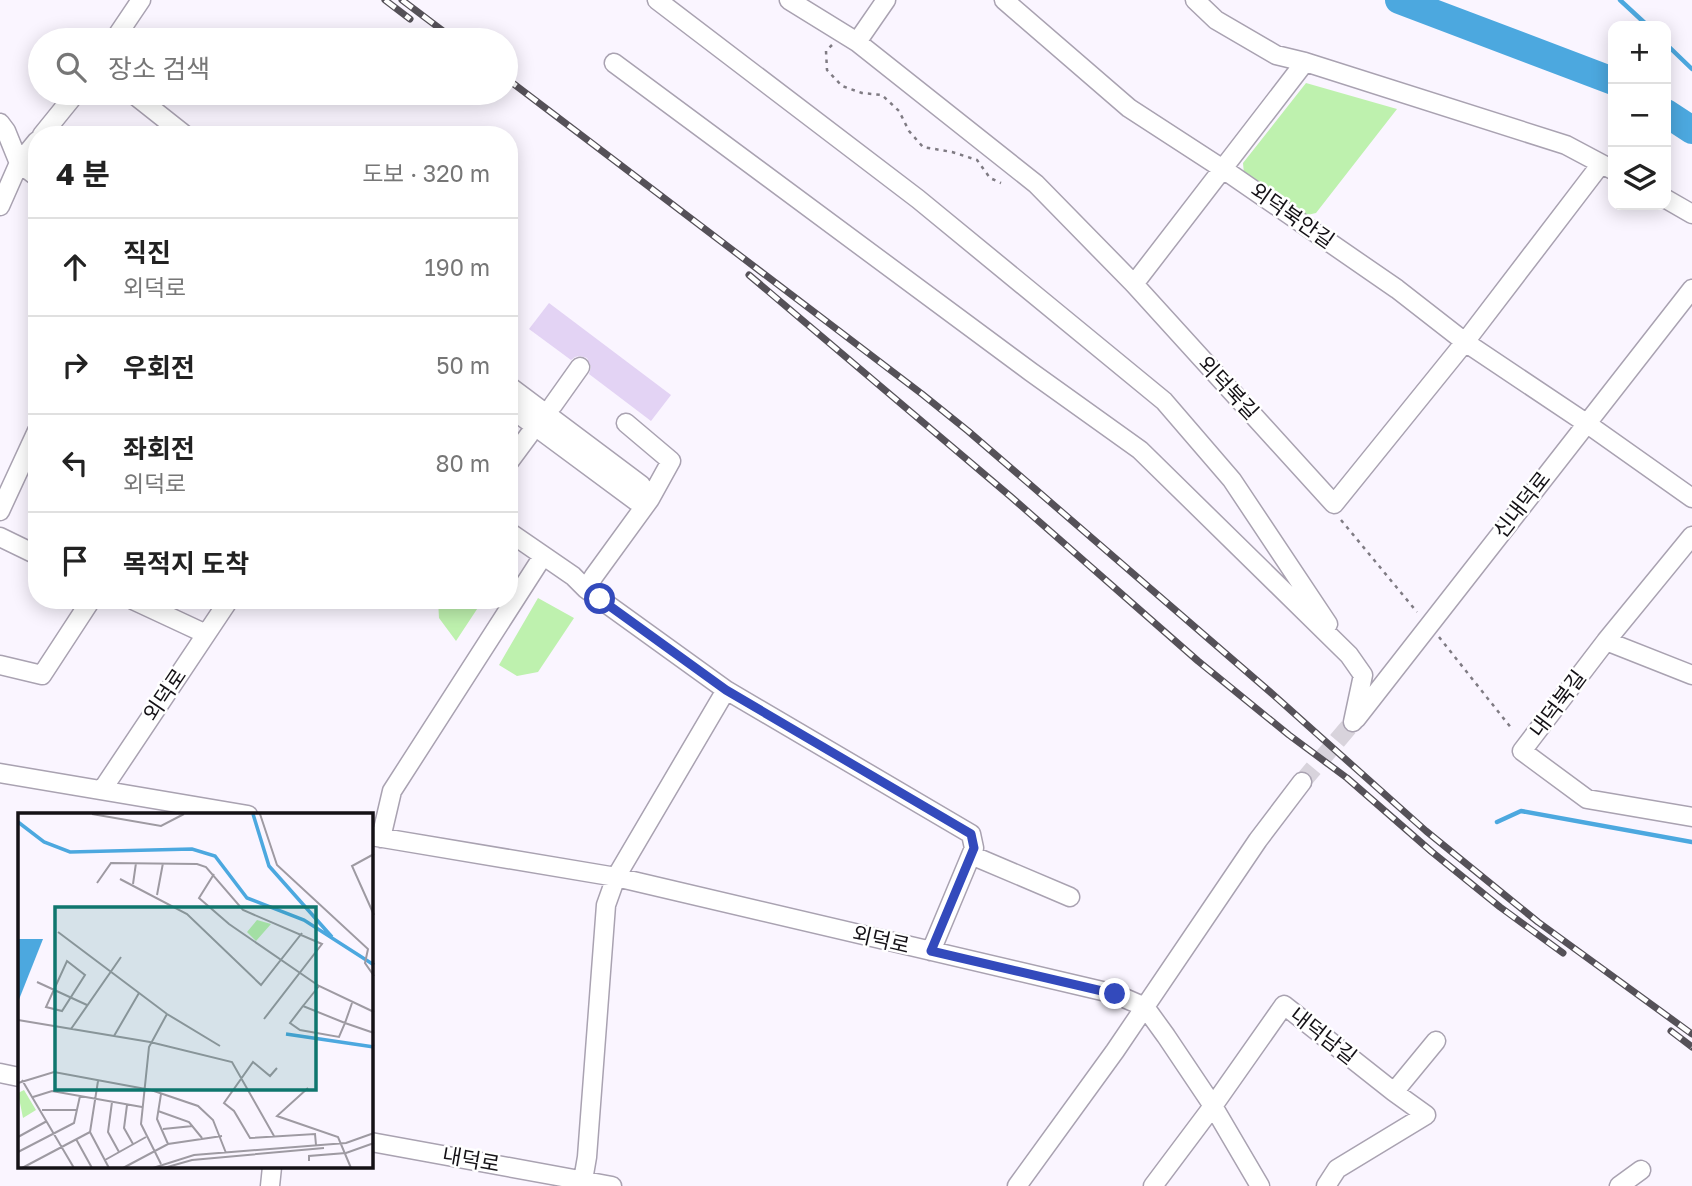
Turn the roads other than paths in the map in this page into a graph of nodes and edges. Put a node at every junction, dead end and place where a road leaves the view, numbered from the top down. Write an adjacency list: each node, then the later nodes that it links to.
1 (142, 0): 7 (street)
2 (657, 0): 52 (street)
3 (789, 0): 8 (street, 외덕북길)
4 (886, 0): 8 (street)
5 (1004, 0): 19 (street, 외덕북안길)
6 (1195, 0): 9 (street)
7 (122, 28)
8 (857, 42): 24 (street, 외덕북길)
9 (1305, 62): 18 (street); 19 (street)
10 (614, 63): 52 (street)
11 (66, 105): 14 (street)
12 (147, 105): 15 (street)
13 (0, 123): 17 (street)
14 (49, 126)
15 (174, 126)
16 (28, 152): 17 (street)
17 (19, 163): 20 (street); 22 (street)
18 (1607, 167): 26 (street, 외덕북길)
19 (1223, 169): 24 (street); 26 (street, 외덕북안길)
20 (28, 170)
21 (1671, 202): 23 (street)
22 (0, 206)
23 (1692, 214)
24 (1134, 284): 26 (street, 외덕북길)
25 (1692, 289): 32 (street, 신내덕로)
26 (1465, 342): 32 (street, 외덕북안길)
27 (580, 368): 29 (street)
28 (518, 393): 37 (street)
29 (553, 405)
30 (518, 414): 37 (street)
31 (626, 423): 37 (street)
32 (1586, 424): 36 (street); 52 (street, 신내덕로)
33 (529, 435): 35 (street)
34 (28, 450): 38 (street)
35 (518, 450)
36 (1692, 498)
37 (650, 499): 44 (street)
38 (0, 511)
39 (1692, 536): 51 (street, 내덕북길)
40 (0, 537): 42 (street)
41 (518, 538): 43 (street)
42 (28, 551)
43 (543, 556): 44 (street); 45 (street)
44 (586, 589): 55 (street)
45 (518, 595)
46 (85, 609): 53 (street)
47 (152, 609): 50 (street)
48 (223, 609): 50 (street, 외덕로)
49 (509, 609): 61 (street)
50 (206, 634): 58 (street, 외덕로)
51 (1606, 641): 54 (street); 60 (street, 내덕북길)
52 (1349, 655)
53 (0, 665)
54 (1692, 675)
55 (726, 690): 62 (street); 63 (street)
56 (0, 773): 58 (street)
57 (1302, 782): 66 (street)
58 (102, 790): 59 (street)
59 (236, 813)
60 (1692, 817)
61 (376, 837): 63 (street, 외덕로)
62 (971, 855): 64 (street); 65 (street)
63 (616, 877): 65 (street, 외덕로); 75 (street)
64 (1070, 897)
65 (931, 951): 66 (street, 외덕로)
66 (1146, 1007): 71 (street); 78 (street)
67 (1436, 1041): 70 (street)
68 (0, 1073): 69 (street)
69 (18, 1077)
70 (1394, 1092): 71 (street, 내덕남길); 81 (street, 내덕남길)
71 (1213, 1107): 79 (street); 80 (street)
72 (373, 1142): 75 (street, 내덕로)
73 (272, 1168): 76 (street)
74 (1641, 1170): 82 (street)
75 (582, 1183): 77 (street, 내덕로)
76 (270, 1186)
77 (612, 1186)
78 (1017, 1186)
79 (1153, 1186)
80 (1260, 1186)
81 (1326, 1186)
82 (1619, 1186)

